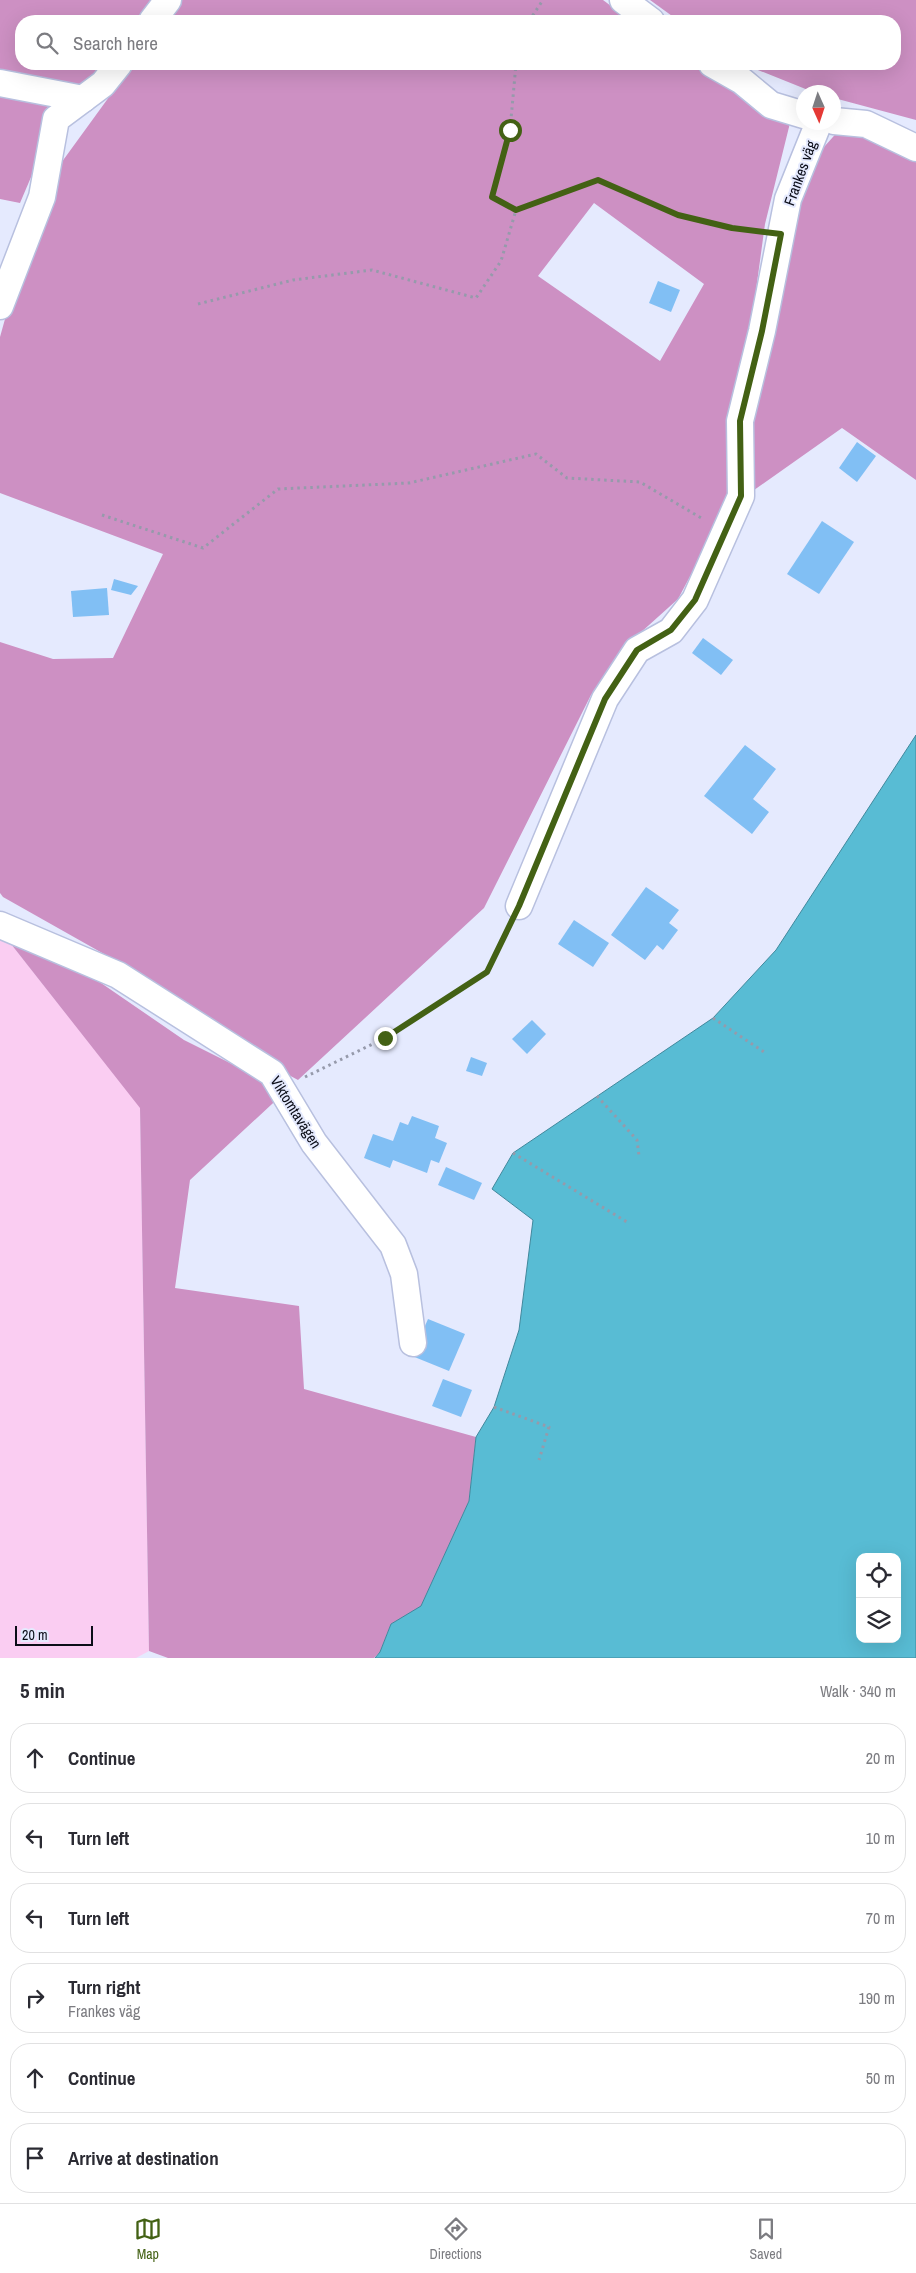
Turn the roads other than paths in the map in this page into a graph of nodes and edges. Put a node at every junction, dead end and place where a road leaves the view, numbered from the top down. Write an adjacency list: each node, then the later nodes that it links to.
1 (168, 0): 3 (street)
2 (623, 0): 4 (street)
3 (157, 15)
4 (643, 15)
5 (114, 70): 8 (street)
6 (723, 70): 9 (street)
7 (0, 83): 8 (street)
8 (83, 99): 13 (street)
9 (796, 113)
10 (841, 122): 12 (street)
11 (816, 130): 14 (street, Frankes väg)
12 (916, 148)
13 (0, 306)
14 (519, 906)
15 (0, 925): 16 (street, Viktomtavägen)
16 (412, 1343)

